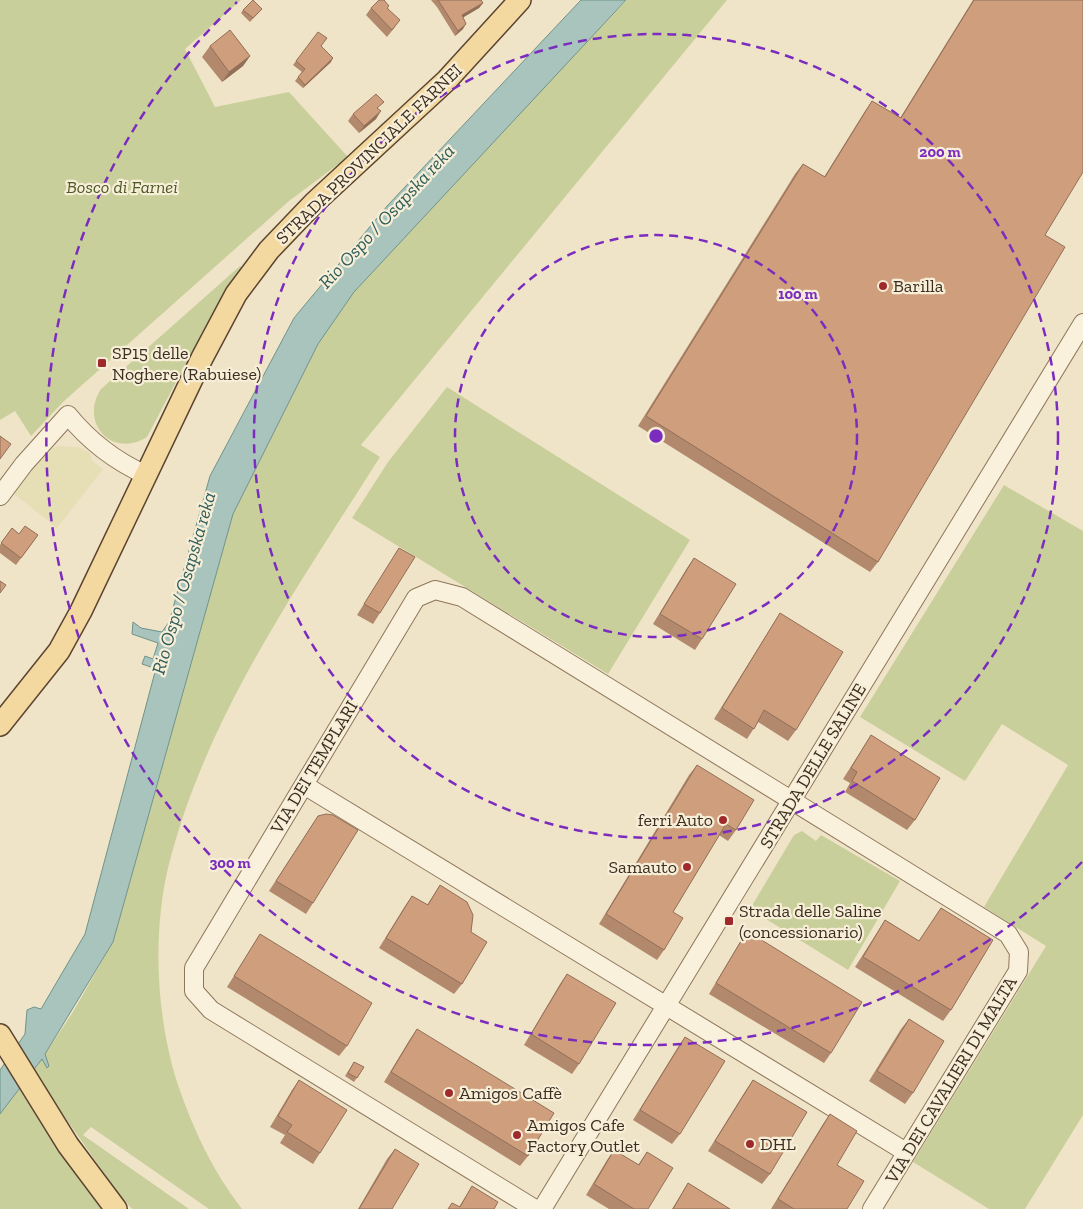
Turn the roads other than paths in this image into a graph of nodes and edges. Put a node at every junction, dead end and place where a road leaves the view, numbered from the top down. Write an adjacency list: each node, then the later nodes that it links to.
1 (520, 0): 3 (main road, STRADA PROVINCIALE FARNEI)
2 (1083, 323): 7 (street, STRADA DELLE SALINE)
3 (146, 475): 4 (street); 5 (main road, STRADA PROVINCIALE FARNEI)
4 (0, 496)
5 (0, 725)
6 (304, 785): 7 (street, VIA DEI TEMPLARI); 8 (street); 12 (street, VIA DEI TEMPLARI)
7 (792, 800): 8 (street, STRADA DELLE SALINE); 10 (street, VIA DEI CAVALIERI DI MALTA)
8 (667, 1006): 10 (street); 13 (street, STRADA DELLE SALINE)
9 (0, 1035): 11 (main road)
10 (906, 1152): 14 (street, VIA DEI CAVALIERI DI MALTA)
11 (116, 1209)
12 (535, 1209)
13 (542, 1209)
14 (872, 1209)

